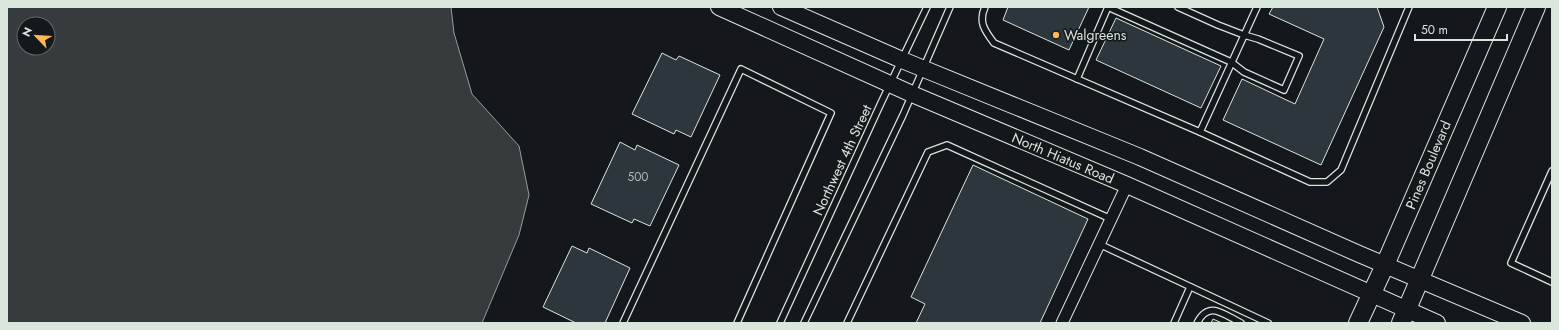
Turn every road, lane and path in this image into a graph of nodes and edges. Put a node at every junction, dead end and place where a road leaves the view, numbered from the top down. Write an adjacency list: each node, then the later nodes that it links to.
1 (719, 7): 17 (main road, North Hiatus Road)
2 (781, 7): 13 (main road, North Hiatus Road)
3 (927, 7): 13 (lane, Northwest 4th Street)
4 (950, 7): 15 (lane)
5 (985, 7): 16 (lane)
6 (1108, 7): 14 (lane); 16 (lane)
7 (1178, 7): 12 (lane)
8 (1256, 7): 12 (lane)
9 (1409, 7): 19 (lane)
10 (1497, 7): 24 (highway, Pines Boulevard)
11 (1536, 7): 25 (highway)
12 (1244, 35): 14 (lane); 14 (lane)
13 (902, 60): 15 (main road, North Hiatus Road); 17 (lane, Northwest 4th Street)
14 (1231, 62): 19 (lane)
15 (923, 68): 18 (lane); 24 (main road, North Hiatus Road)
16 (1077, 79): 19 (lane)
17 (890, 84): 18 (main road, North Hiatus Road); 32 (lane, Northwest 4th Street)
18 (912, 94): 21 (main road, North Hiatus Road); 33 (lane)
19 (1200, 132)
20 (1552, 171): 26 (lane)
21 (1127, 185): 22 (street); 28 (main road, North Hiatus Road)
22 (1111, 219): 23 (street); 34 (lane)
23 (1099, 244): 27 (lane); 35 (street)
24 (1385, 265): 25 (main road, North Hiatus Road); 28 (highway, Pines Boulevard)
25 (1420, 279): 29 (highway); 42 (main road, North Hiatus Road)
26 (1552, 282)
27 (1190, 287): 36 (lane); 39 (lane)
28 (1372, 294): 29 (main road, North Hiatus Road); 40 (highway, Pines Boulevard)
29 (1404, 316): 41 (main road, North Hiatus Road)
30 (624, 323): 31 (lane)
31 (737, 323)
32 (780, 323)
33 (804, 323)
34 (848, 323)
35 (1062, 323)
36 (1174, 323)
37 (1197, 323): 38 (lane)
38 (1241, 323)
39 (1268, 323)
40 (1358, 323)
41 (1437, 323)
42 (1522, 323)

